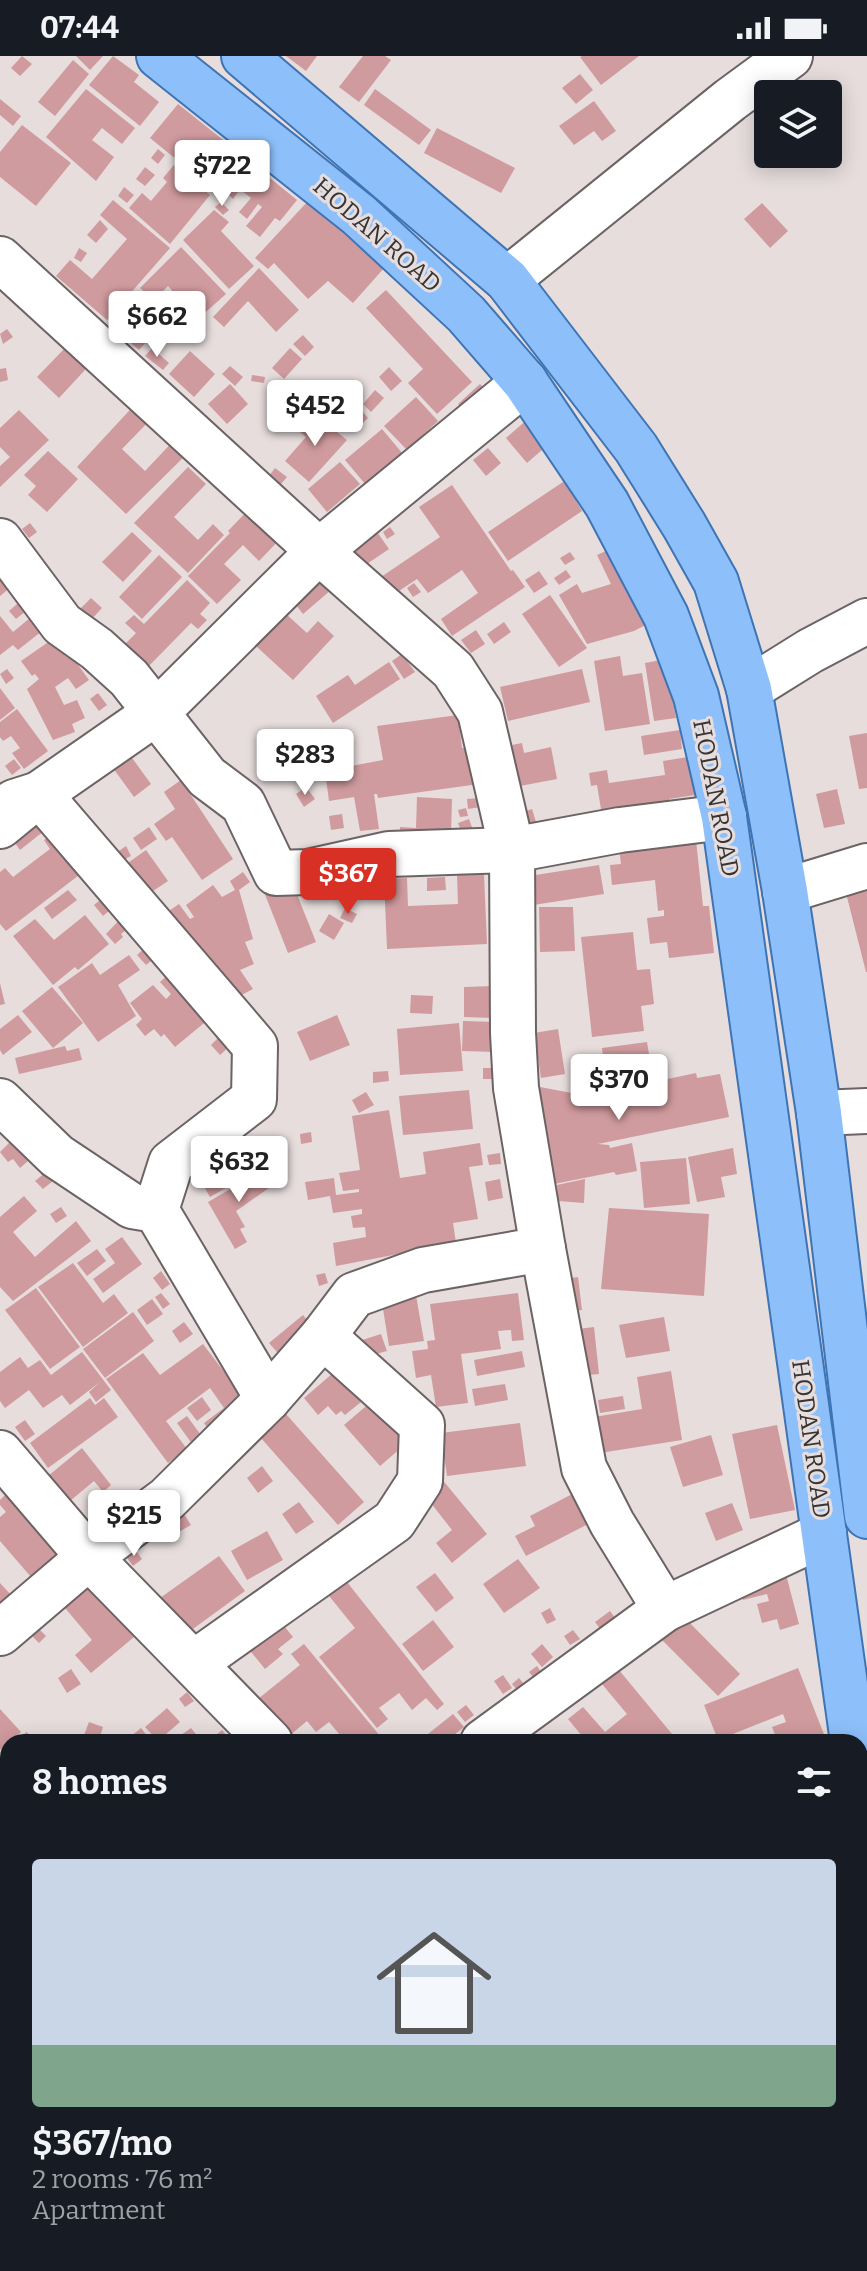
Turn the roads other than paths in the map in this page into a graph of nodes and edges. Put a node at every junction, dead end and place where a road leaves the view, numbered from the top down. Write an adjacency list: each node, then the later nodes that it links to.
1 (159, 56): 6 (main road, HODAN ROAD)
2 (244, 56): 5 (main road, HODAN ROAD)
3 (790, 56): 5 (street)
4 (0, 259): 8 (street)
5 (507, 280): 10 (main road, HODAN ROAD)
6 (525, 382): 8 (street); 13 (main road, HODAN ROAD)
7 (0, 541): 11 (street)
8 (319, 551): 11 (street); 15 (street)
9 (867, 621): 10 (street)
10 (749, 689): 17 (main road, HODAN ROAD)
11 (157, 712): 12 (street); 15 (street)
12 (20, 800): 14 (street); 21 (street)
13 (724, 817): 15 (street); 28 (main road, HODAN ROAD)
14 (0, 826)
15 (512, 850): 22 (street)
16 (867, 866): 17 (street)
17 (785, 891): 20 (main road, HODAN ROAD)
18 (0, 1101): 21 (street)
19 (867, 1111): 20 (street)
20 (819, 1113): 24 (main road, HODAN ROAD)
21 (156, 1210): 25 (street)
22 (543, 1249): 23 (street); 30 (street)
23 (323, 1336): 25 (street); 32 (street)
24 (858, 1370): 27 (main road, HODAN ROAD)
25 (268, 1399): 29 (street)
26 (0, 1453): 29 (street)
27 (867, 1516)
28 (824, 1534): 30 (street); 35 (main road, HODAN ROAD)
29 (89, 1557): 31 (street); 32 (street)
30 (665, 1609): 34 (street)
31 (0, 1633)
32 (194, 1663): 33 (street)
33 (262, 1734)
34 (494, 1734)
35 (852, 1734)

